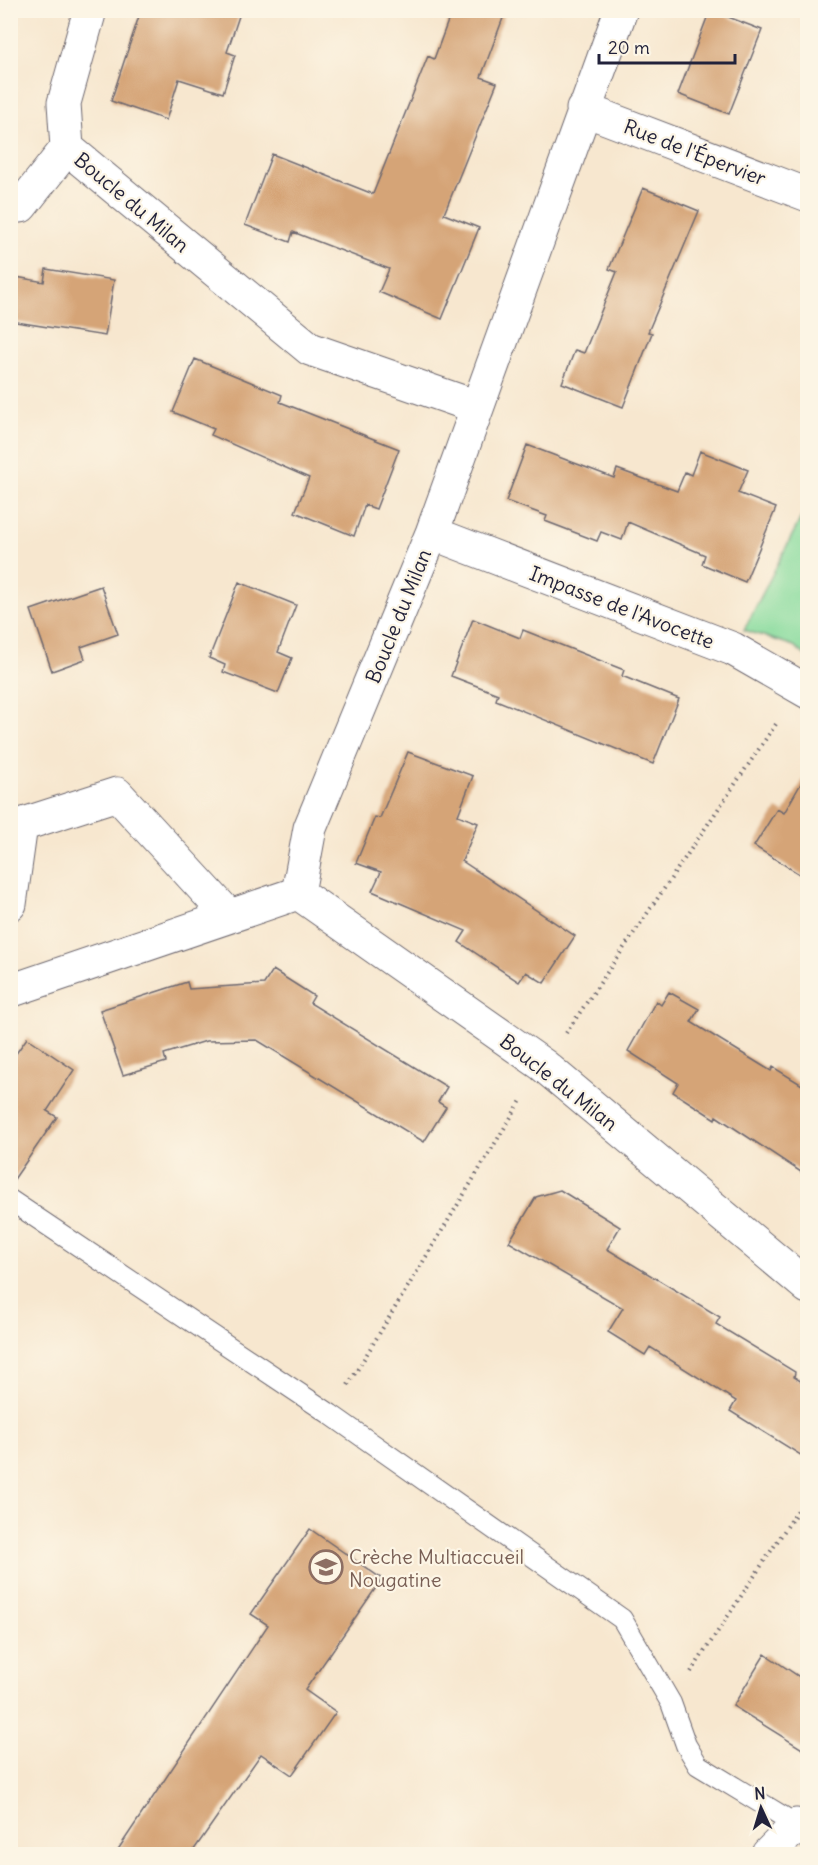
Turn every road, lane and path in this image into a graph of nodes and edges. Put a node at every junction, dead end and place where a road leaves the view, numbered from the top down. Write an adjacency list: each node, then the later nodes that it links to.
1 (90, 10): 4 (street)
2 (621, 10): 3 (street, Boucle du Milan)
3 (584, 109): 5 (street, Rue de l'Épervier); 7 (street, Boucle du Milan)
4 (67, 148): 6 (street); 7 (street, Boucle du Milan)
5 (807, 195)
6 (10, 206)
7 (477, 407): 8 (street, Boucle du Milan)
8 (432, 533): 9 (street, Impasse de l'Avocette); 10 (street, Boucle du Milan)
9 (807, 692)
10 (298, 892): 12 (street); 15 (street, Boucle du Milan)
11 (10, 904): 12 (street)
12 (229, 916): 13 (street)
13 (10, 991)
14 (10, 1200): 17 (lane)
15 (807, 1287)
16 (807, 1495): 17 (path)
17 (671, 1703): 18 (lane)
18 (802, 1829): 19 (street)
19 (768, 1854)

